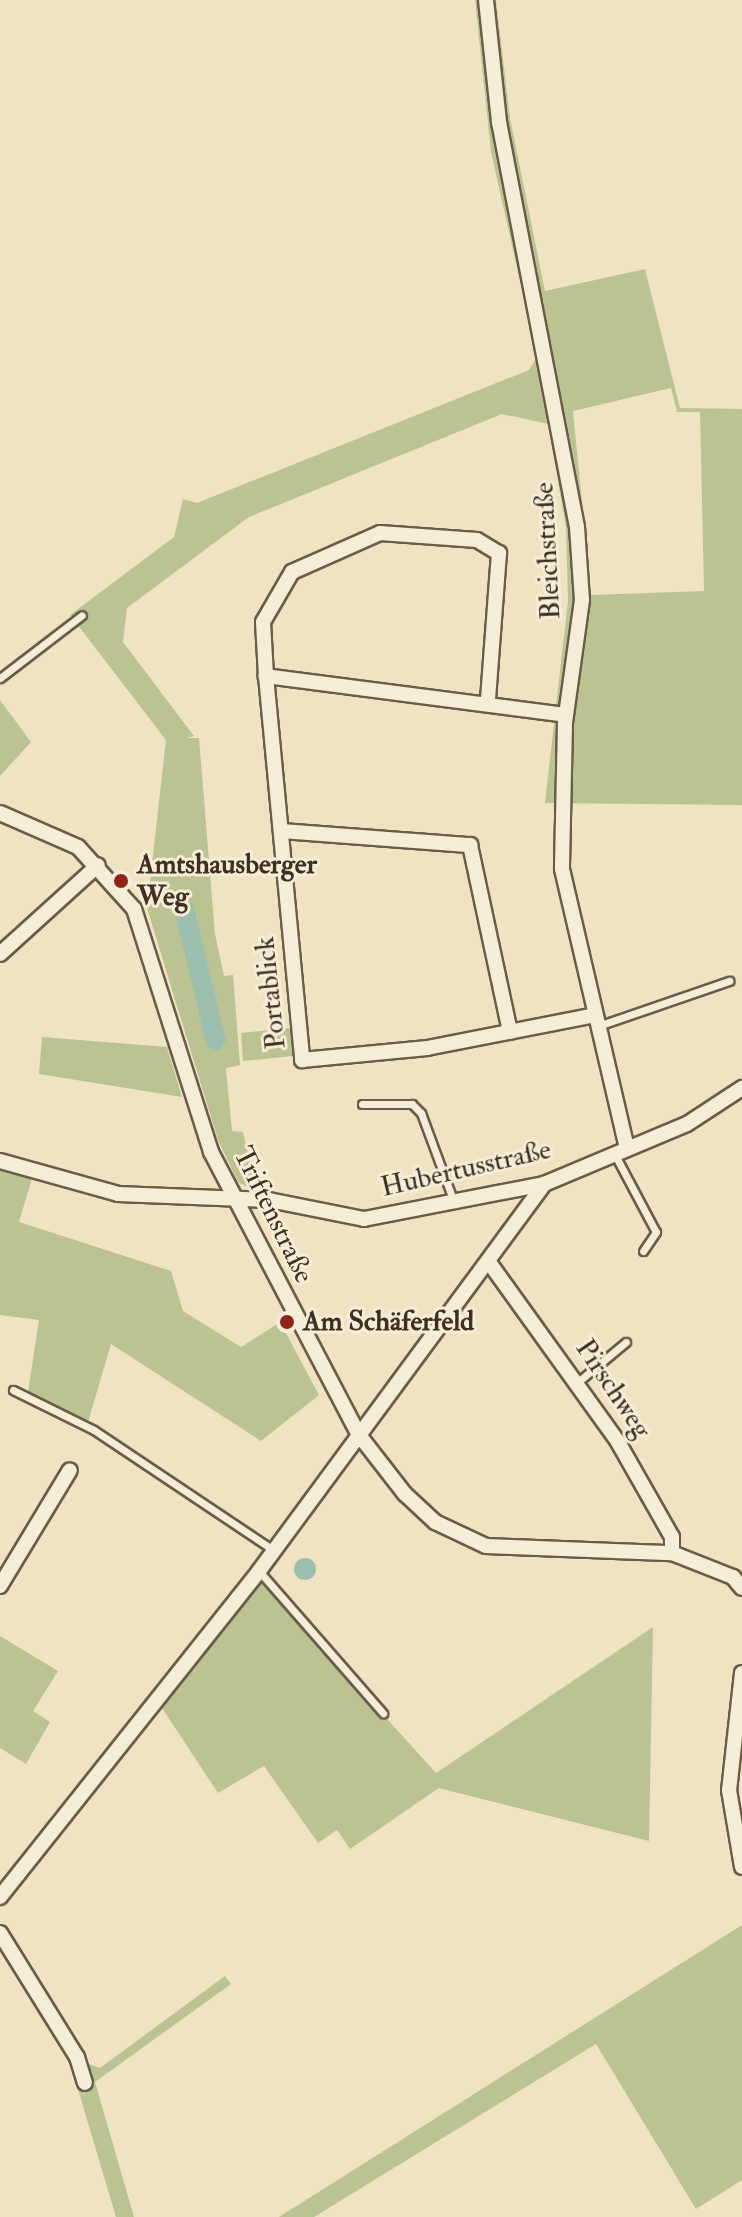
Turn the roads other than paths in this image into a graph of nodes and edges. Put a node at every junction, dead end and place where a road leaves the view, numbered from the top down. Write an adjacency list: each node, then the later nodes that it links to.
1 (486, 0): 6 (street, Bleichstraße)
2 (82, 615): 4 (lane)
3 (266, 676): 5 (street); 5 (street, Portablick); 8 (street, Portablick)
4 (0, 678)
5 (488, 700): 6 (street)
6 (566, 715): 12 (street, Bleichstraße)
7 (0, 813): 9 (street)
8 (282, 831): 13 (street); 13 (street, Portablick)
9 (98, 865): 10 (street); 19 (street, Triftenstraße)
10 (0, 954)
11 (729, 981): 12 (lane)
12 (596, 1020): 13 (street, Portablick); 16 (street, Bleichstraße)
13 (510, 1032)
14 (742, 1088): 16 (street, Hubertusstraße)
15 (362, 1104): 20 (lane)
16 (620, 1150): 18 (street, Hubertusstraße); 21 (lane)
17 (0, 1161): 19 (street, Hubertusstraße)
18 (544, 1184): 20 (street, Hubertusstraße); 22 (street)
19 (232, 1197): 20 (street, Hubertusstraße); 26 (street, Triftenstraße)
20 (454, 1203)
21 (643, 1251)
22 (491, 1265): 24 (street, Pirschweg); 26 (street)
23 (626, 1342): 24 (lane)
24 (579, 1381): 29 (street, Pirschweg)
25 (13, 1390): 28 (lane)
26 (359, 1435): 28 (street); 29 (street, Triftenstraße)
27 (70, 1470): 31 (street)
28 (273, 1550): 30 (street)
29 (672, 1553): 32 (street, Triftenstraße)
30 (259, 1571): 34 (lane); 36 (street)
31 (0, 1586)
32 (742, 1588)
33 (742, 1673): 35 (street)
34 (383, 1713)
35 (742, 1867)
36 (0, 1897)
37 (0, 1933): 38 (street)
38 (85, 2083)

